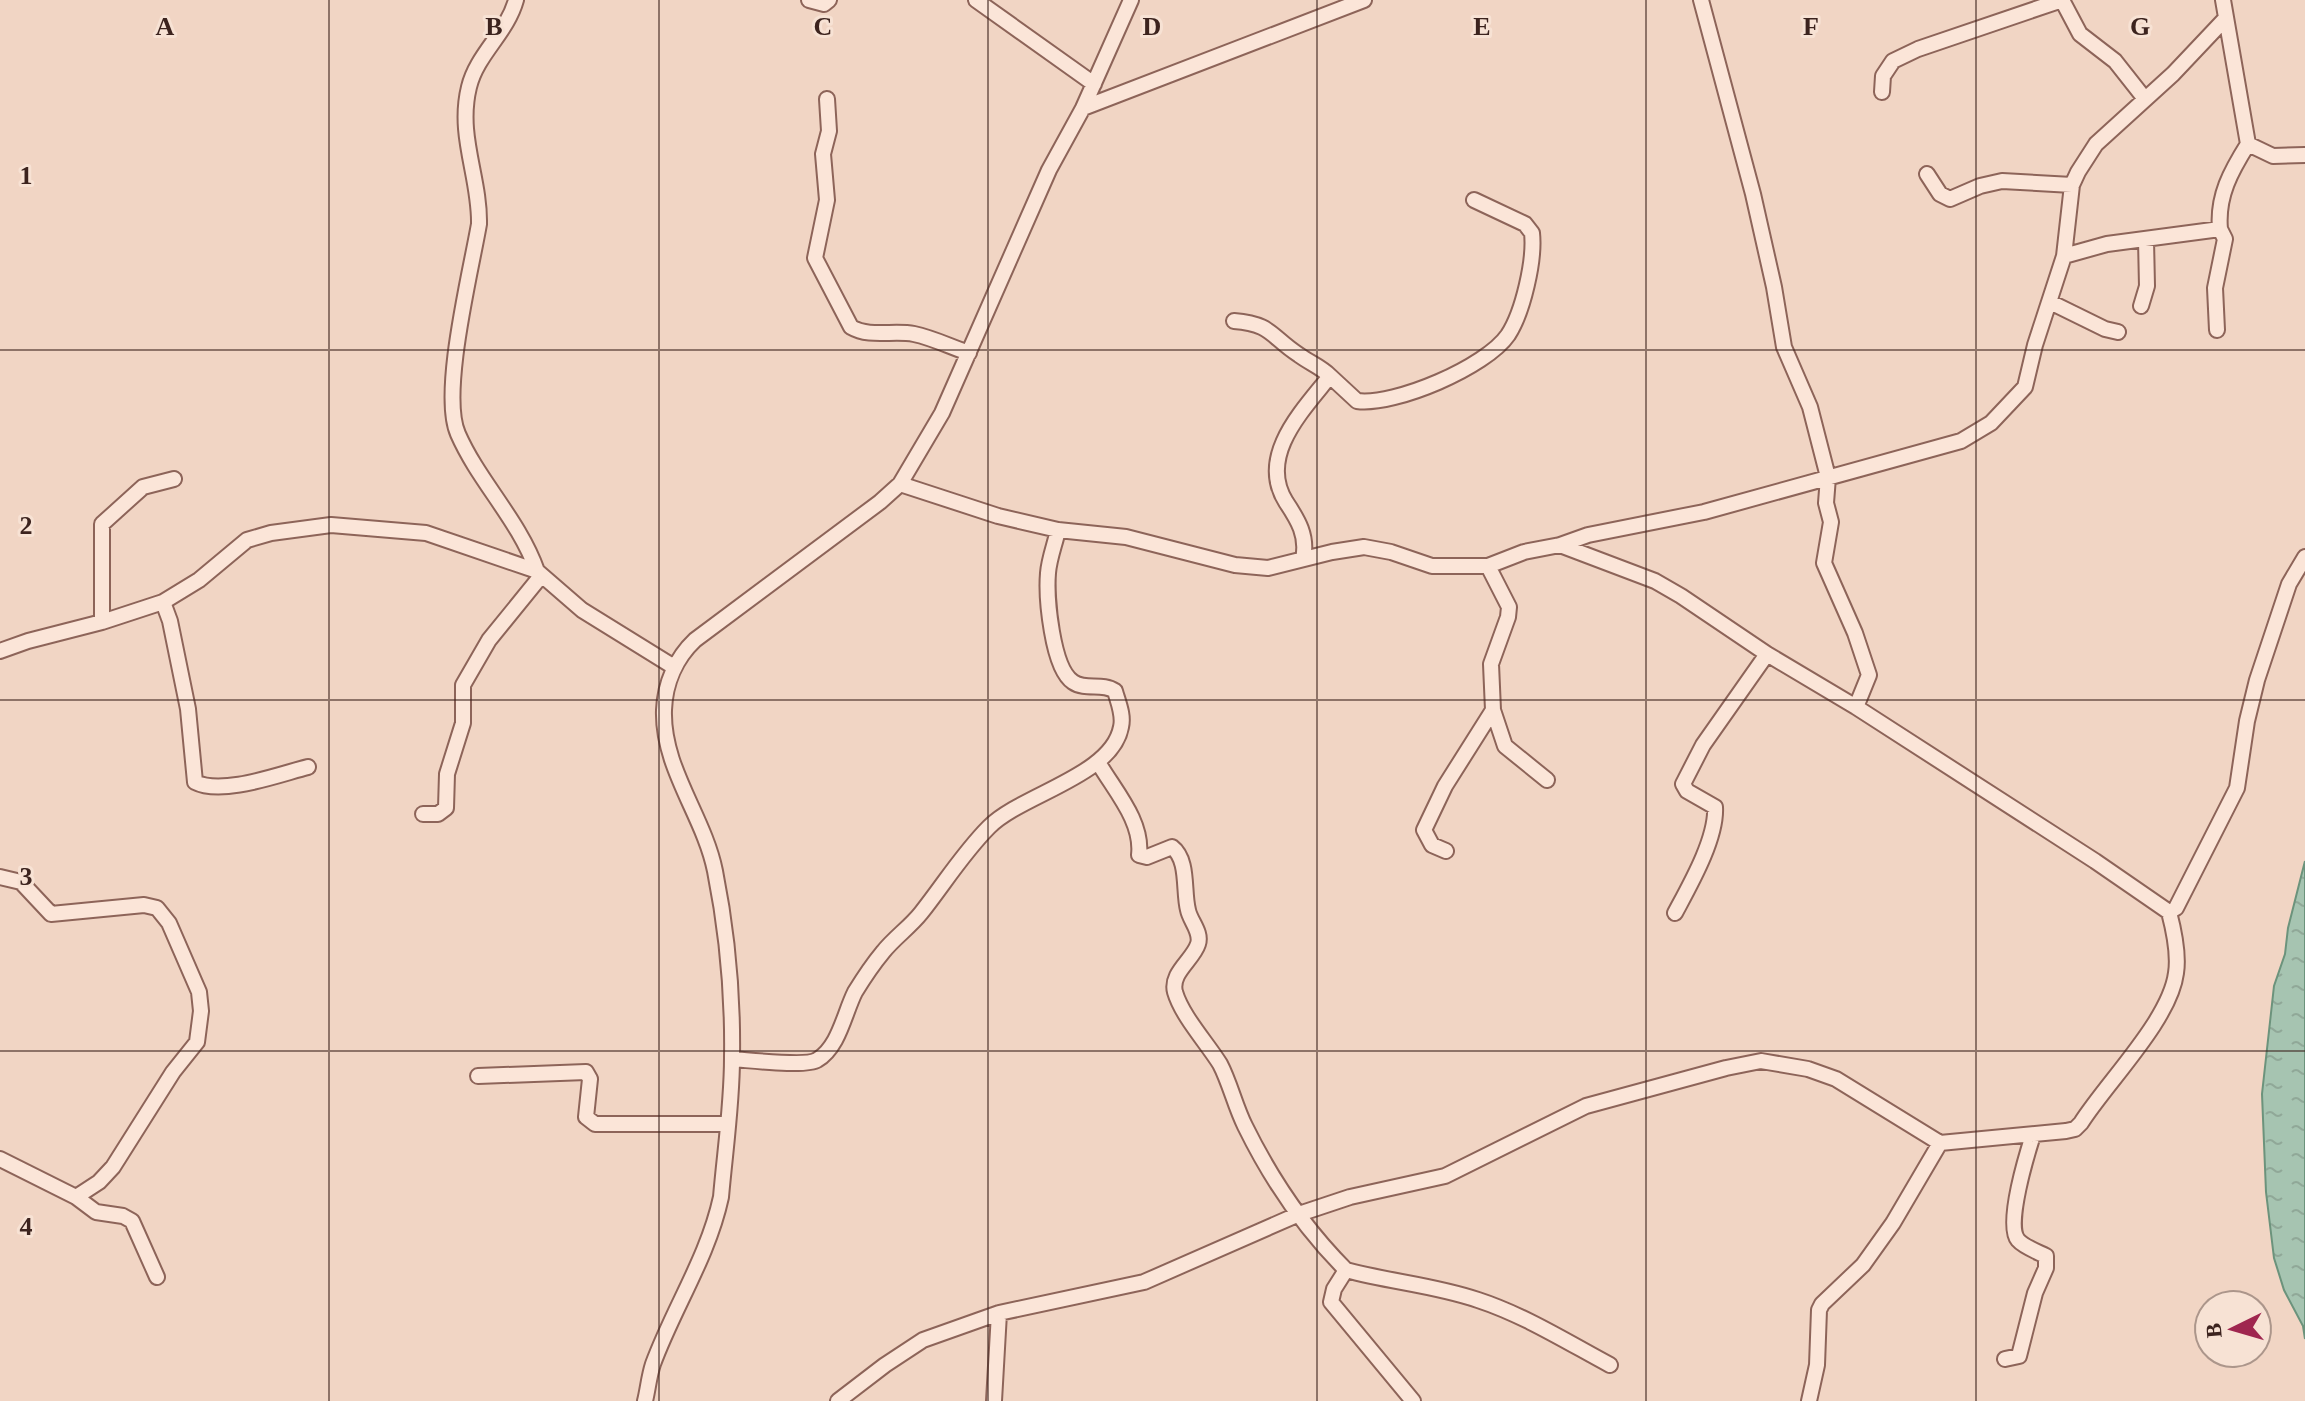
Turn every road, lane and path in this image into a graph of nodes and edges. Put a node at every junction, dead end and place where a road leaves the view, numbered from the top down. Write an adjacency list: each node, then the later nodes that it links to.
1 (516, 0): 39 (street)
2 (809, 0): 3 (street)
3 (829, 0)
4 (976, 0): 11 (street)
5 (1131, 0): 11 (street)
6 (1364, 0): 15 (street)
7 (1701, 0): 31 (street)
8 (2062, 0): 12 (street); 14 (street)
9 (2223, 0): 10 (street)
10 (2225, 19): 14 (street); 16 (street)
11 (1094, 84): 15 (street)
12 (1882, 92)
13 (827, 99): 29 (street)
14 (2145, 99): 19 (street)
15 (1083, 108): 29 (street)
16 (2248, 144): 17 (street); 21 (street)
17 (2305, 155)
18 (1927, 174): 19 (street)
19 (2072, 185): 23 (street)
20 (1474, 200): 30 (street)
21 (2220, 229): 22 (street); 27 (street)
22 (2146, 240): 23 (street); 25 (street)
23 (2064, 256): 24 (street)
24 (2050, 302): 28 (street); 31 (street)
25 (2141, 306)
26 (1234, 321): 30 (street)
27 (2217, 330)
28 (2118, 332)
29 (969, 353): 33 (street)
30 (1330, 376): 37 (street)
31 (1828, 477): 35 (street); 45 (street)
32 (174, 479): 41 (street)
33 (900, 484): 34 (street); 44 (street)
34 (1058, 530): 37 (street); 47 (street)
35 (1560, 545): 38 (street); 43 (street)
36 (2305, 557): 53 (street)
37 (1303, 559): 38 (street)
38 (1488, 566): 46 (street)
39 (539, 573): 40 (street); 44 (street); 50 (street)
40 (163, 602): 41 (street); 48 (street)
41 (102, 622): 42 (street)
42 (0, 651)
43 (1767, 654): 45 (street); 54 (street)
44 (674, 667): 55 (street)
45 (1856, 707): 53 (street)
46 (1493, 710): 49 (street); 51 (street)
47 (1098, 762): 55 (street); 62 (street)
48 (308, 767)
49 (1547, 780)
50 (423, 814)
51 (1446, 851)
52 (0, 877): 61 (street)
53 (2169, 912): 58 (street)
54 (1675, 913)
55 (732, 1059): 57 (street)
56 (478, 1076): 57 (street)
57 (728, 1124): 68 (street)
58 (2033, 1135): 59 (street); 66 (street)
59 (1940, 1143): 62 (street); 72 (street)
60 (0, 1159): 61 (street)
61 (76, 1197): 64 (street)
62 (1299, 1214): 63 (street); 65 (street)
63 (1346, 1270): 67 (street); 71 (street)
64 (157, 1277)
65 (999, 1313): 69 (street); 70 (street)
66 (2005, 1359)
67 (1610, 1365)
68 (645, 1401)
69 (838, 1401)
70 (994, 1401)
71 (1413, 1401)
72 (1809, 1401)

